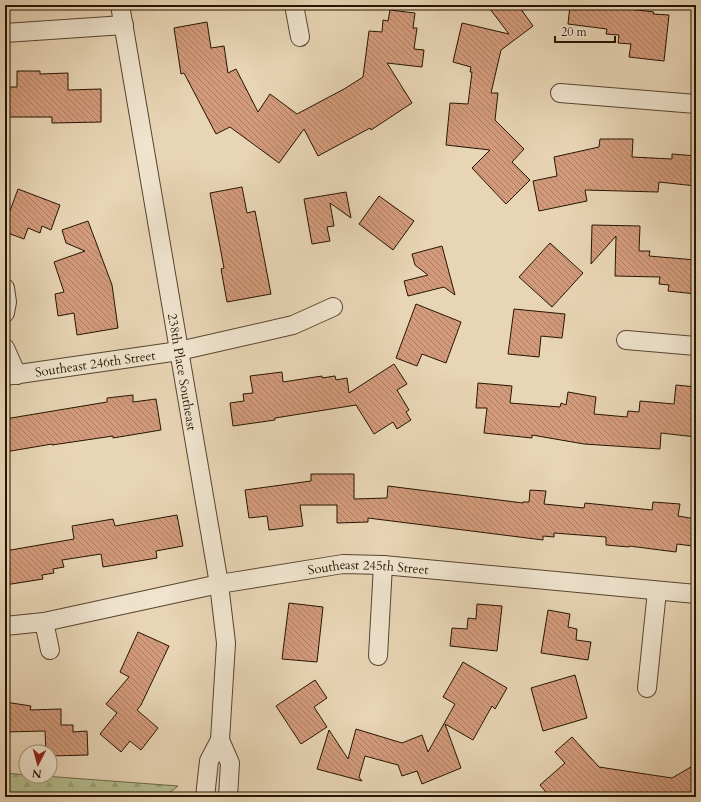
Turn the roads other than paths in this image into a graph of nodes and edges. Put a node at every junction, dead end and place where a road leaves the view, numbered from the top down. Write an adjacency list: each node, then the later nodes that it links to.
1 (120, 5): 3 (street, 238th Place Southeast)
2 (294, 5): 5 (street)
3 (124, 25): 4 (street); 14 (street, 238th Place Southeast)
4 (5, 33)
5 (300, 37)
6 (560, 93): 7 (street)
7 (696, 104)
8 (5, 288): 10 (street)
9 (333, 307): 14 (street, Southeast 246th Street)
10 (5, 313)
11 (626, 340): 12 (street)
12 (696, 346)
13 (5, 348): 15 (street, Southeast 246th Street)
14 (179, 351): 15 (street, Southeast 246th Street); 17 (street, 238th Place Southeast)
15 (11, 376)
16 (383, 565): 17 (street, Southeast 245th Street); 18 (street, Southeast 245th Street); 23 (street)
17 (219, 584): 20 (street, Southeast 245th Street); 25 (street, 238th Place Southeast)
18 (657, 591): 19 (street, Southeast 245th Street); 24 (street)
19 (696, 594)
20 (44, 622): 21 (street, Southeast 245th Street); 22 (street)
21 (5, 626)
22 (50, 650)
23 (378, 656)
24 (647, 688)
25 (220, 740): 26 (street, 238th Place Southeast); 27 (street, 238th Place Southeast)
26 (205, 797)
27 (228, 797)

